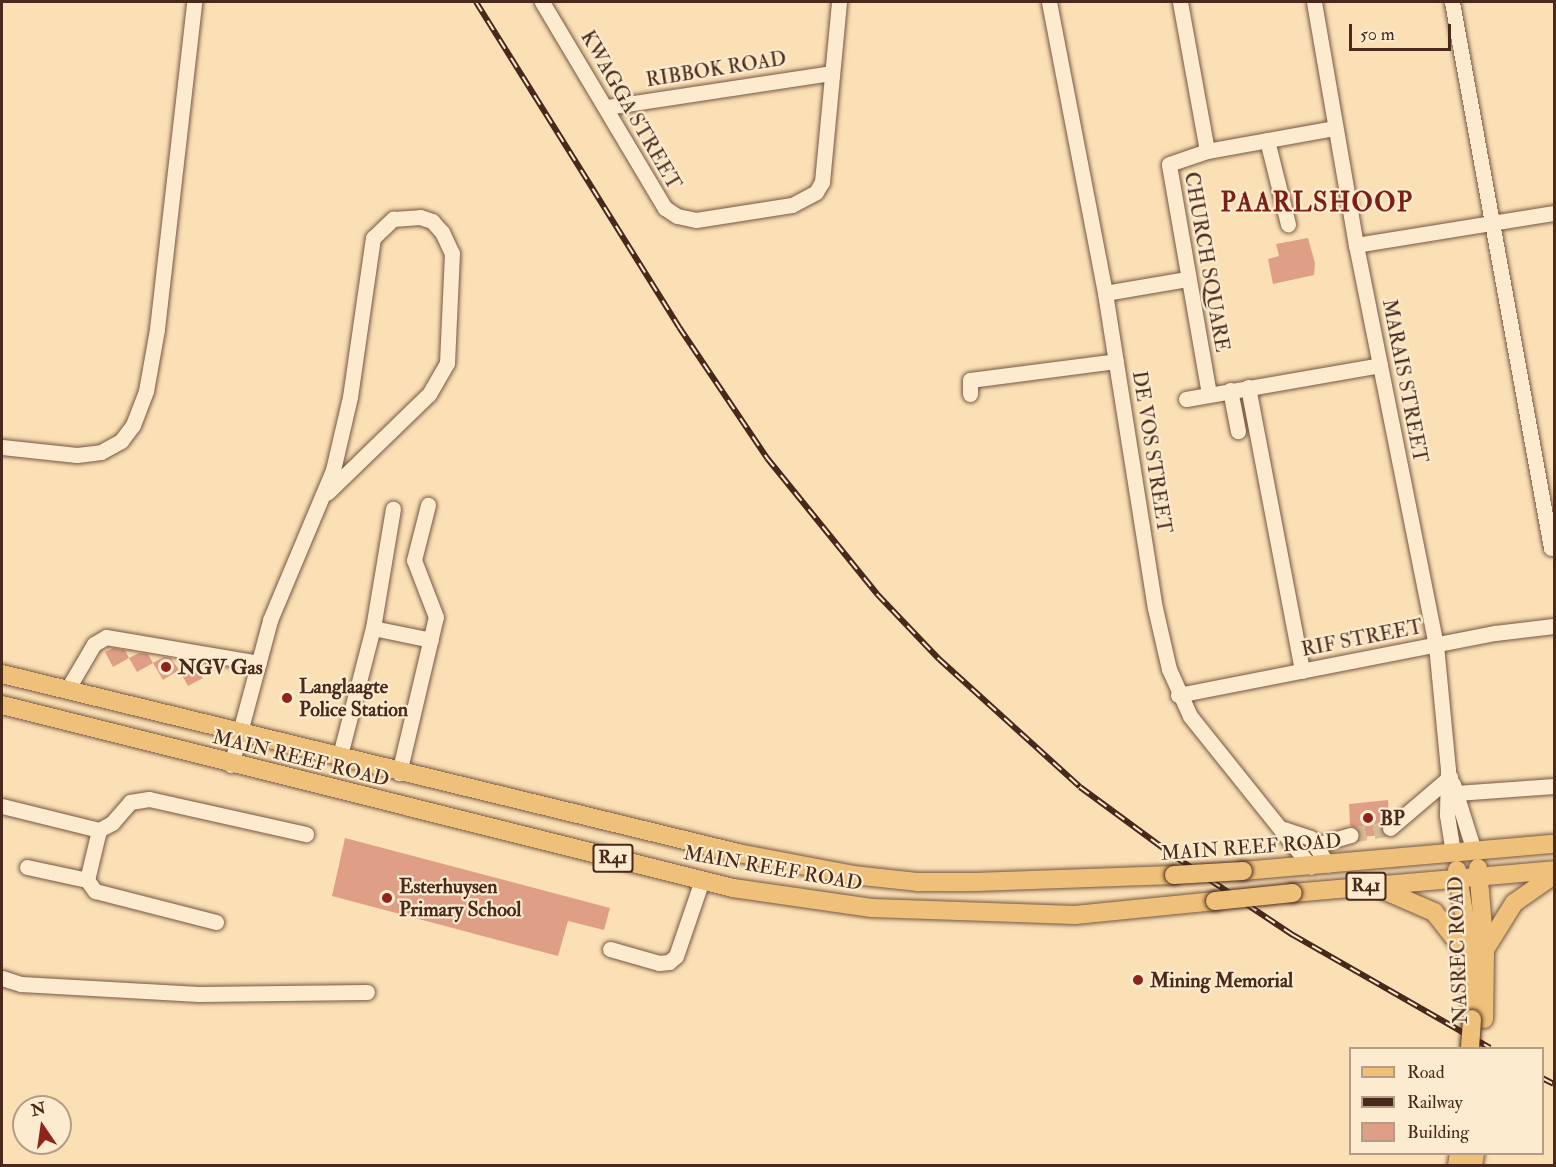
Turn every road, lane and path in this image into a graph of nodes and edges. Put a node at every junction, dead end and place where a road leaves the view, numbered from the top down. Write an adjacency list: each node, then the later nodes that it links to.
1 (194, 2): 27 (street)
2 (542, 2): 9 (street, KWAGGA STREET)
3 (839, 2): 8 (street)
4 (1049, 2): 18 (street, DE VOS STREET)
5 (1180, 2): 12 (street)
6 (1314, 2): 10 (street, MARAIS STREET)
7 (1452, 2): 14 (street)
8 (831, 73): 9 (street, RIBBOK ROAD); 9 (street, KWAGGA STREET)
9 (607, 107)
10 (1335, 128): 11 (street, CHURCH SQUARE); 16 (street, MARAIS STREET)
11 (1267, 140): 12 (street, CHURCH SQUARE); 15 (street)
12 (1207, 151): 17 (street, CHURCH SQUARE)
13 (1554, 213): 14 (street)
14 (1490, 223): 16 (street); 31 (street)
15 (1288, 224)
16 (1356, 245): 20 (street, MARAIS STREET)
17 (1187, 279): 18 (street); 24 (street, CHURCH SQUARE)
18 (1105, 293): 19 (street, DE VOS STREET)
19 (1116, 361): 23 (street); 40 (street, DE VOS STREET)
20 (1380, 364): 21 (street); 35 (street, MARAIS STREET)
21 (1248, 387): 22 (street); 37 (street)
22 (1230, 390): 24 (street); 26 (street)
23 (970, 394)
24 (1209, 394): 25 (street)
25 (1186, 399)
26 (1238, 430)
27 (2, 447)
28 (327, 494): 28 (street); 36 (street)
29 (428, 505): 34 (street)
30 (393, 509): 33 (street)
31 (1551, 548)
32 (1554, 626): 35 (street, RIF STREET)
33 (373, 628): 34 (street); 43 (street)
34 (431, 640): 45 (street)
35 (1436, 645): 37 (street, RIF STREET); 46 (street, MARAIS STREET)
36 (259, 663): 39 (street); 42 (street)
37 (1302, 671): 40 (street, RIF STREET)
38 (2, 674): 39 (main road, MAIN REEF ROAD / R41)
39 (67, 690): 42 (main road, MAIN REEF ROAD / R41)
40 (1178, 695): 52 (street, DE VOS STREET)
41 (2, 705): 44 (main road, MAIN REEF ROAD / R41)
42 (239, 735): 43 (main road, MAIN REEF ROAD / R41); 44 (street)
43 (343, 759): 45 (main road, MAIN REEF ROAD / R41); 48 (main road)
44 (231, 765): 48 (main road, MAIN REEF ROAD / R41)
45 (408, 775): 51 (main road); 61 (main road, MAIN REEF ROAD / R41, bridge)
46 (1448, 775): 49 (street, MARAIS STREET); 53 (street); 60 (street, MARAIS STREET)
47 (1554, 786): 49 (street)
48 (338, 791): 51 (main road, MAIN REEF ROAD / R41)
49 (1456, 793): 59 (street, MARAIS STREET)
50 (2, 806): 54 (street)
51 (410, 809): 67 (main road, MAIN REEF ROAD / R41)
52 (1280, 828): 58 (street); 61 (street, DE VOS STREET)
53 (1390, 828)
54 (99, 830): 55 (street); 66 (street)
55 (306, 834)
56 (1351, 835): 58 (street)
57 (1554, 844): 59 (main road, MAIN REEF ROAD / R41)
58 (1316, 845): 61 (street)
59 (1474, 851): 60 (main road, MAIN REEF ROAD / R41); 65 (main road, NASREC ROAD)
60 (1454, 853): 61 (main road, MAIN REEF ROAD / R41); 68 (main road, NASREC ROAD)
61 (1319, 866)
62 (27, 867): 66 (street)
63 (1554, 870): 65 (main road, MAIN REEF ROAD / R41)
64 (1554, 875): 72 (main road)
65 (1480, 877): 68 (main road, MAIN REEF ROAD / R41); 72 (main road, NASREC ROAD)
66 (87, 880): 70 (street)
67 (702, 880): 69 (main road, MAIN REEF ROAD / R41, bridge); 71 (street)
68 (1459, 880): 69 (main road, MAIN REEF ROAD / R41); 73 (main road, NASREC ROAD)
69 (1369, 886): 73 (main road)
70 (216, 922)
71 (610, 949)
72 (1485, 951): 76 (main road, NASREC ROAD)
73 (1470, 964): 76 (main road, NASREC ROAD)
74 (2, 978): 75 (street)
75 (367, 992)
76 (1478, 1019): 77 (main road, NASREC ROAD, bridge); 78 (main road, NASREC ROAD)
77 (1470, 1047)
78 (1483, 1047)

